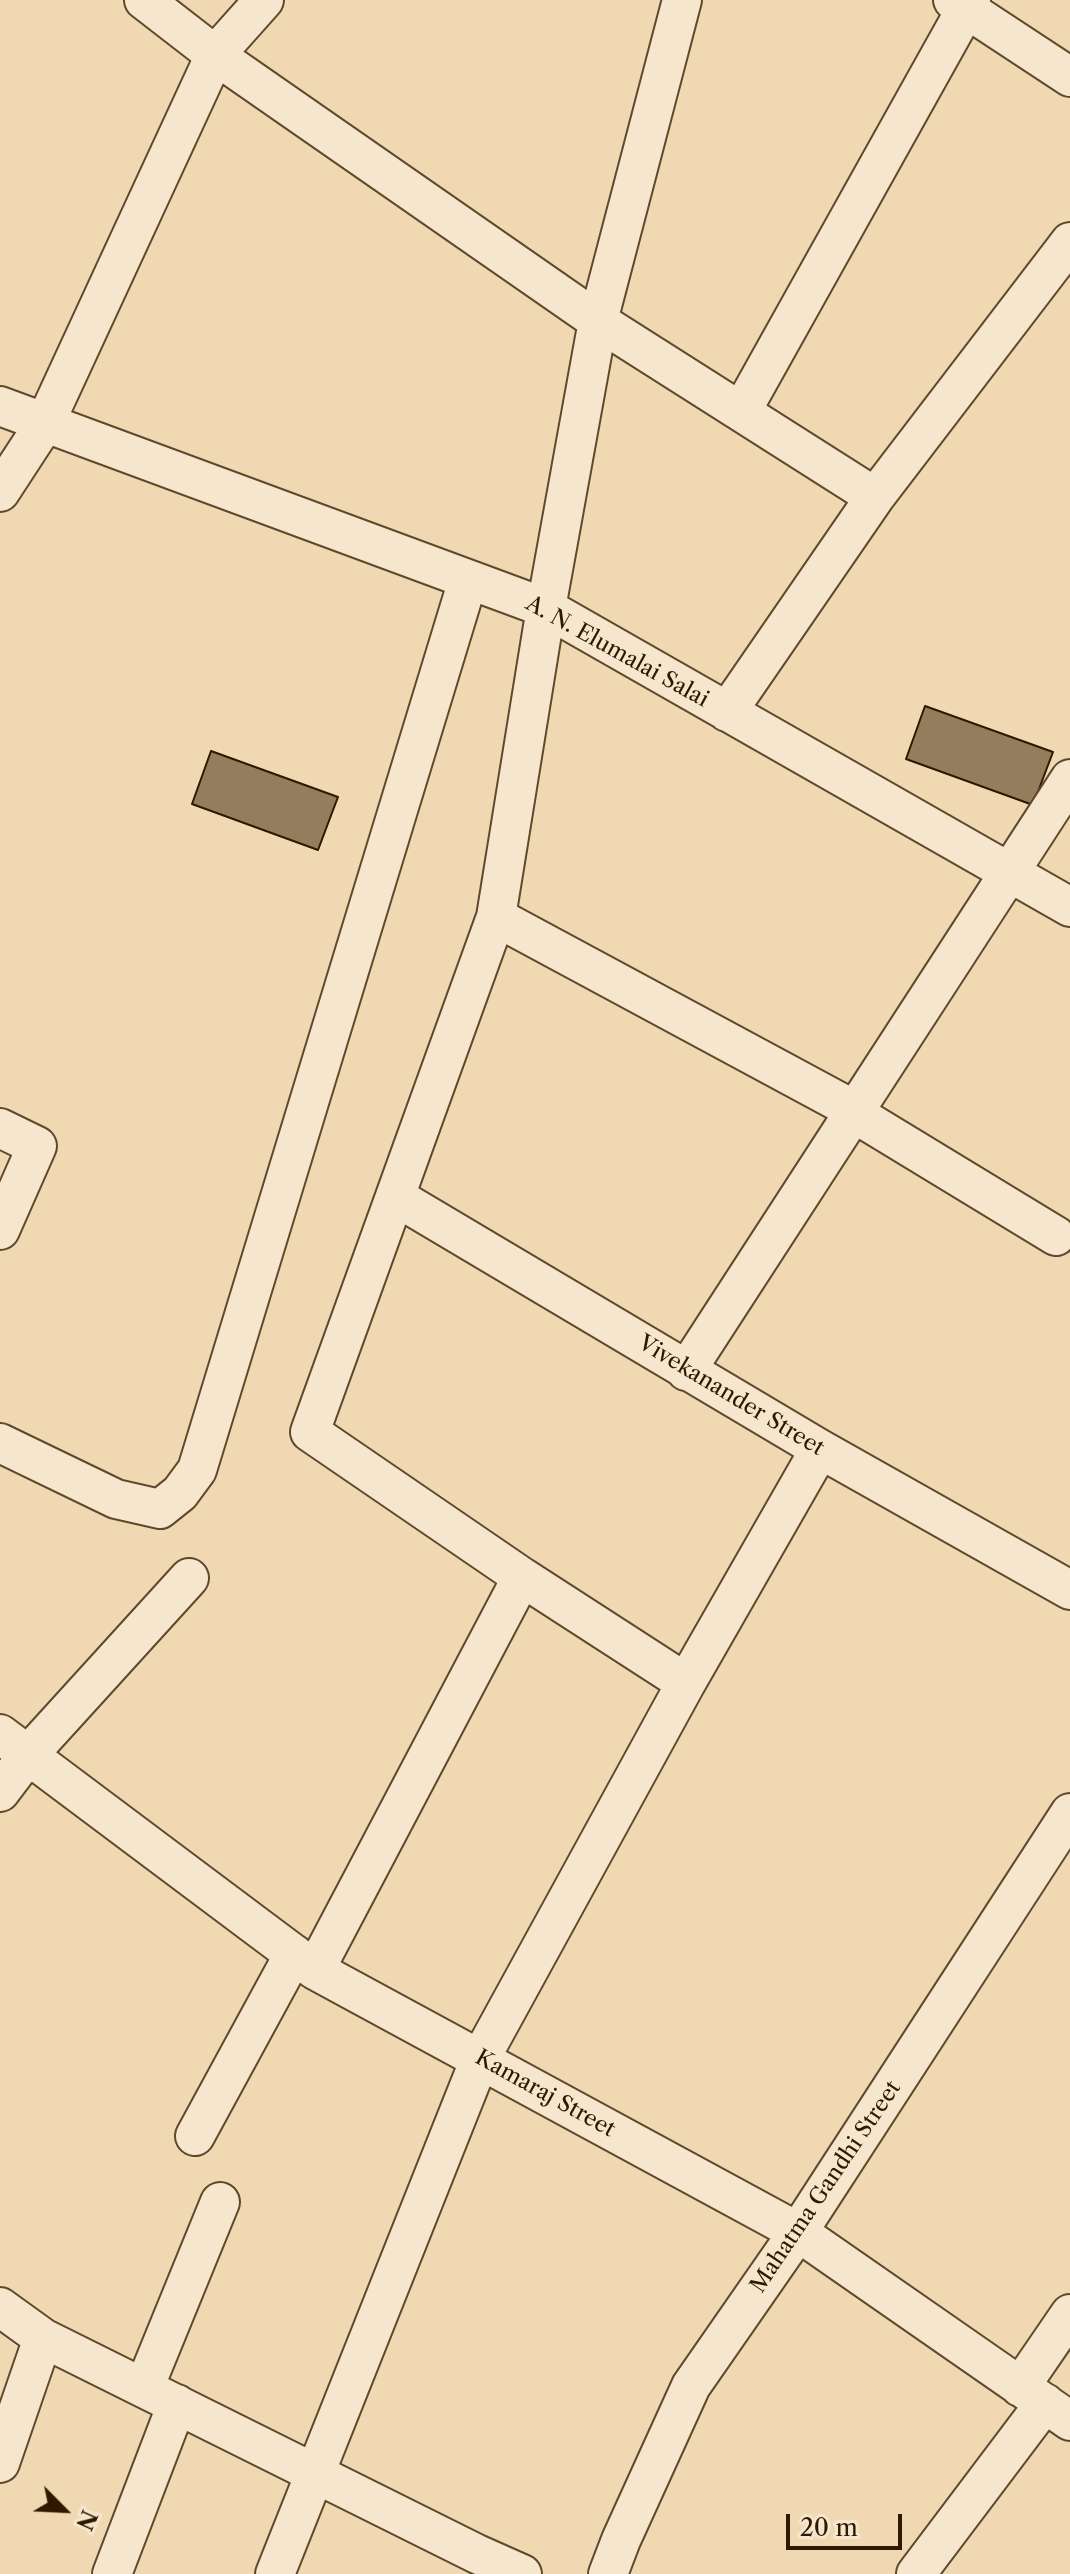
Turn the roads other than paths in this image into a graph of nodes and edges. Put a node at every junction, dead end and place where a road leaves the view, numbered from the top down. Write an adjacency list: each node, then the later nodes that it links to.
1 (144, 0): 5 (street)
2 (264, 0): 5 (street)
3 (682, 0): 8 (street)
4 (963, 3): 6 (street); 10 (street)
5 (215, 55): 8 (street); 11 (street)
6 (1070, 77)
7 (1070, 242): 13 (street)
8 (598, 321): 10 (street); 15 (street)
9 (0, 406): 11 (street, A. N. Elumalai Salai)
10 (741, 412): 13 (street)
11 (45, 423): 12 (street); 14 (street, A. N. Elumalai Salai)
12 (0, 492)
13 (875, 497): 16 (street)
14 (468, 580): 15 (street, A. N. Elumalai Salai); 27 (street)
15 (546, 608): 16 (street, A. N. Elumalai Salai); 20 (street)
16 (727, 712): 18 (street, A. N. Elumalai Salai)
17 (1070, 779): 18 (street)
18 (1011, 872): 19 (street, A. N. Elumalai Salai); 21 (street)
19 (1070, 907)
20 (496, 917): 21 (street); 23 (street)
21 (856, 1111): 25 (street); 26 (street)
22 (0, 1128): 24 (street)
23 (396, 1197): 26 (street, Vivekanander Street); 29 (street)
24 (0, 1230)
25 (1056, 1236)
26 (686, 1371): 28 (street, Vivekanander Street)
27 (0, 1443)
28 (820, 1449): 31 (street, Vivekanander Street); 32 (street)
29 (522, 1577): 32 (street); 36 (street)
30 (189, 1578): 33 (street)
31 (1070, 1590)
32 (686, 1683): 37 (street)
33 (14, 1744): 34 (street); 36 (street, Kamaraj Street)
34 (0, 1792)
35 (1070, 1813): 40 (street, Mahatma Gandhi Street)
36 (304, 1962): 37 (street, Kamaraj Street); 38 (street)
37 (480, 2059): 40 (street, Kamaraj Street); 47 (street)
38 (195, 2136)
39 (220, 2202): 44 (street)
40 (798, 2232): 45 (street, Kamaraj Street); 52 (street, Mahatma Gandhi Street)
41 (0, 2307): 43 (street)
42 (1070, 2314): 45 (street)
43 (43, 2338): 44 (street); 46 (street)
44 (160, 2396): 47 (street); 49 (street)
45 (1045, 2404): 53 (street)
46 (0, 2463)
47 (315, 2472): 48 (street); 50 (street)
48 (472, 2564): 51 (street)
49 (112, 2574)
50 (275, 2574)
51 (522, 2574)
52 (608, 2574)
53 (916, 2574)

